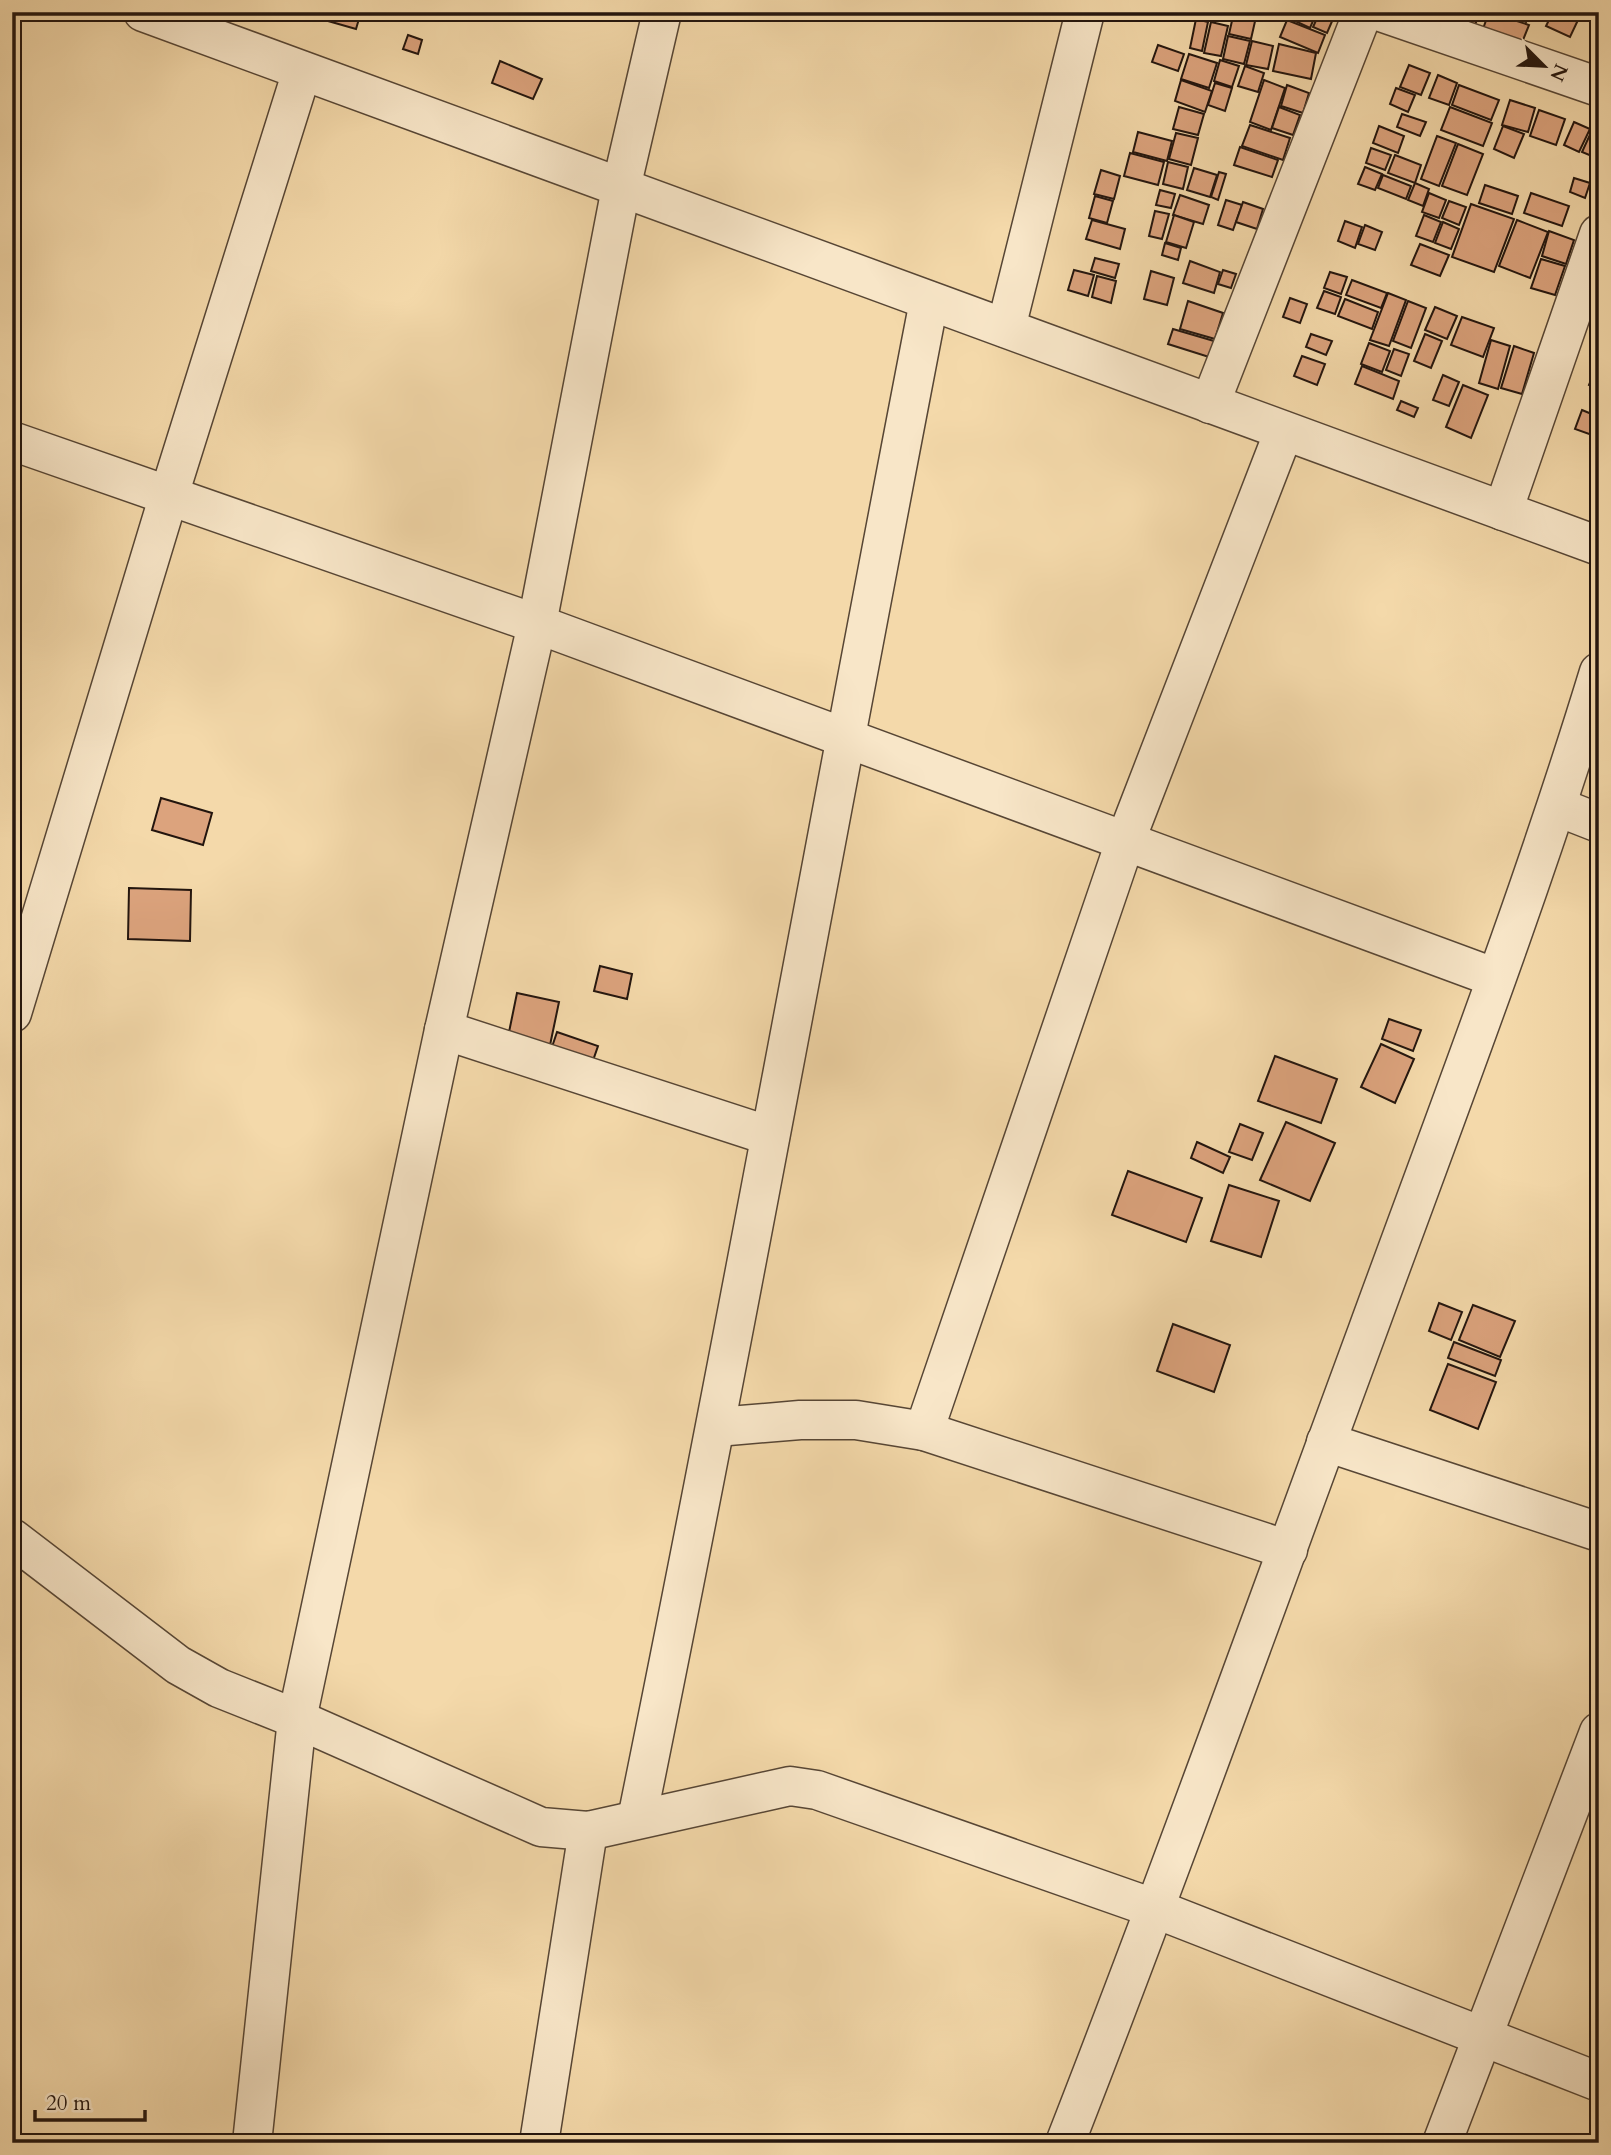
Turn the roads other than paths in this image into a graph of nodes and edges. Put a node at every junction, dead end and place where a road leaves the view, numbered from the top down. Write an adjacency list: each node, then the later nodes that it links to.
1 (143, 12): 6 (street)
2 (662, 12): 8 (street)
3 (1085, 12): 11 (street)
4 (1363, 12): 12 (street)
5 (1381, 12): 7 (street)
6 (302, 71): 8 (street); 15 (street)
7 (1599, 87)
8 (621, 188): 10 (street); 18 (street)
9 (1599, 233): 16 (street)
10 (929, 301): 11 (street); 20 (street)
11 (1006, 328): 12 (street)
12 (1210, 404): 13 (street)
13 (1284, 431): 16 (street); 23 (street)
14 (12, 441): 15 (street)
15 (169, 495): 18 (street); 25 (street)
16 (1503, 510): 17 (street)
17 (1599, 546)
18 (537, 624): 20 (street); 26 (street)
19 (1599, 672): 21 (street)
20 (844, 739): 23 (street); 27 (street)
21 (1558, 807): 22 (street); 24 (street)
22 (1599, 822)
23 (1125, 842): 24 (street); 29 (street)
24 (1496, 978): 30 (street)
25 (12, 1013)
26 (444, 1030): 27 (street); 34 (street)
27 (770, 1136): 28 (street)
28 (717, 1427): 29 (street); 36 (street)
29 (924, 1431): 33 (street)
30 (1326, 1442): 31 (street); 33 (street)
31 (1599, 1532)
32 (12, 1538): 34 (street)
33 (1288, 1549): 38 (street)
34 (297, 1719): 37 (street); 41 (street)
35 (1599, 1732): 39 (street)
36 (637, 1819): 37 (street); 38 (street)
37 (589, 1831): 42 (street)
38 (1156, 1909): 39 (street); 43 (street)
39 (1482, 2038): 40 (street); 44 (street)
40 (1599, 2082)
41 (252, 2143)
42 (539, 2143)
43 (1065, 2143)
44 (1442, 2143)

